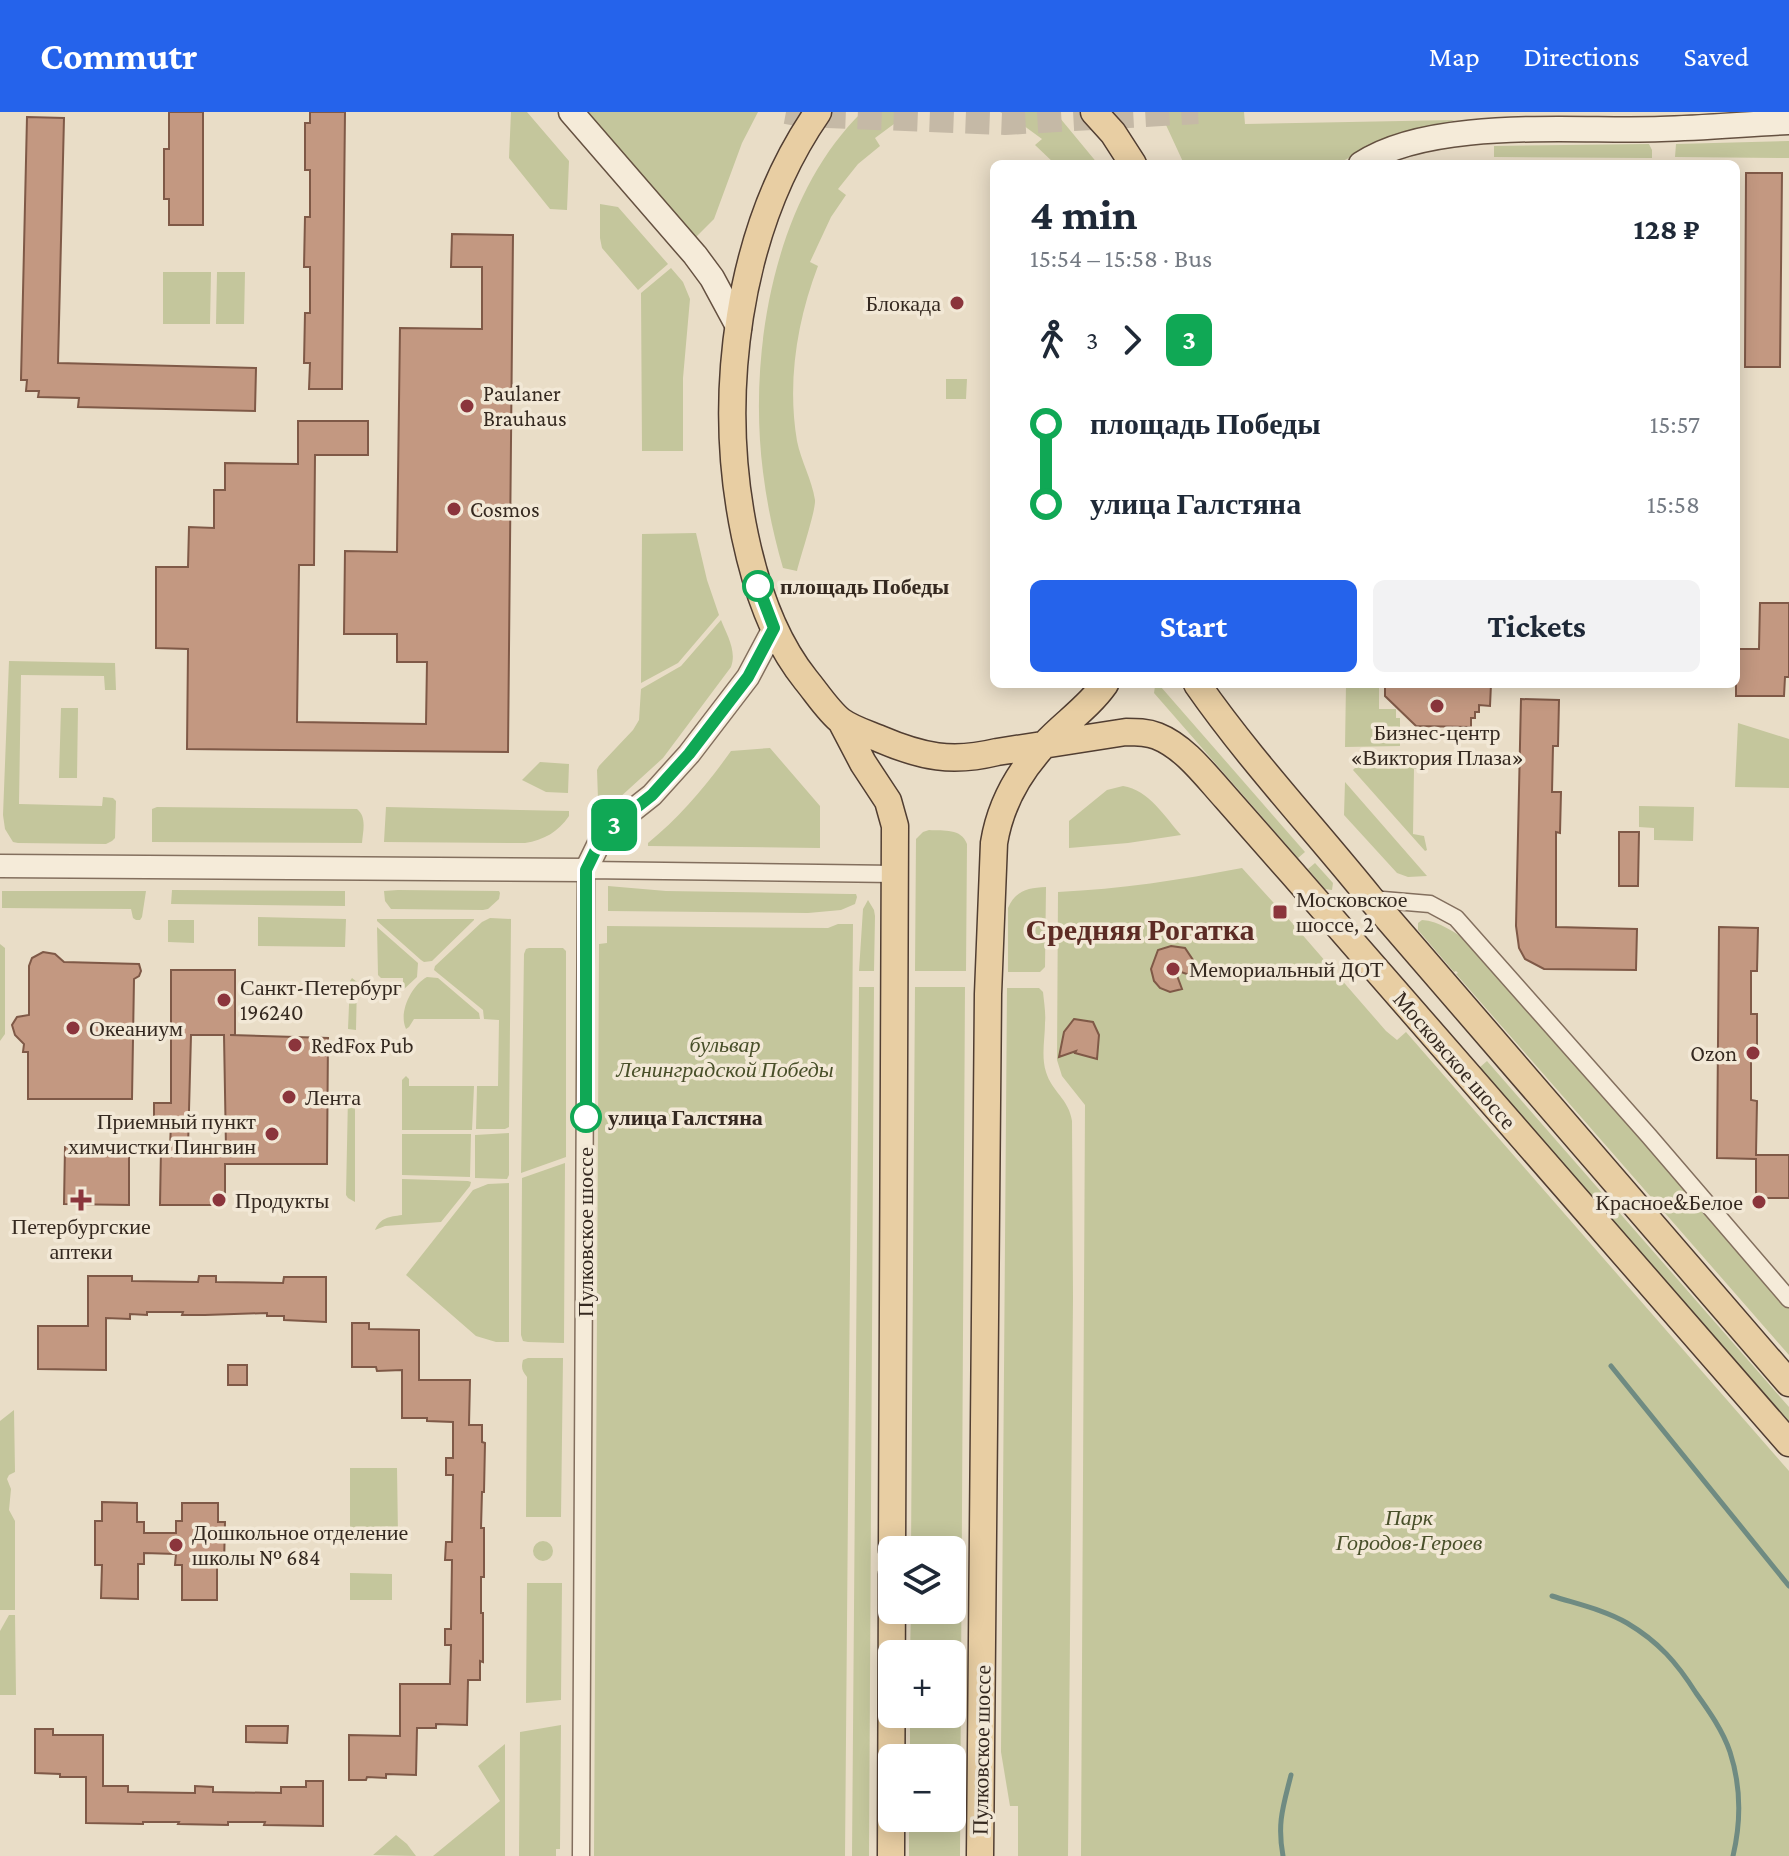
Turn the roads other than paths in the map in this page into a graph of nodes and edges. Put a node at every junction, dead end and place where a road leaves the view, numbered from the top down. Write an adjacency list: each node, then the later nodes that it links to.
1 (571, 112): 7 (main road)
2 (818, 112): 7 (main road)
3 (1094, 112): 5 (main road)
4 (1789, 122): 6 (main road)
5 (1130, 160)
6 (1366, 160)
7 (739, 328): 8 (main road)
8 (774, 628): 11 (main road); 14 (street)
9 (1101, 688): 12 (main road)
10 (1200, 688): 16 (main road, Московское шоссе)
11 (841, 721): 12 (main road); 15 (main road)
12 (1043, 746): 18 (main road, Московское шоссе); 26 (main road, Пулковское шоссе)
13 (0, 866): 14 (street)
14 (586, 870): 15 (street); 24 (street, Пулковское шоссе)
15 (895, 874): 22 (main road)
16 (1371, 899): 17 (main road, Московское шоссе); 19 (street)
17 (1479, 1025): 18 (main road); 20 (main road, Московское шоссе)
18 (1449, 1053): 21 (main road, Московское шоссе)
19 (1789, 1299)
20 (1789, 1383)
21 (1789, 1443)
22 (892, 1536)
23 (892, 1624): 25 (main road)
24 (581, 1856)
25 (891, 1856)
26 (980, 1856)

